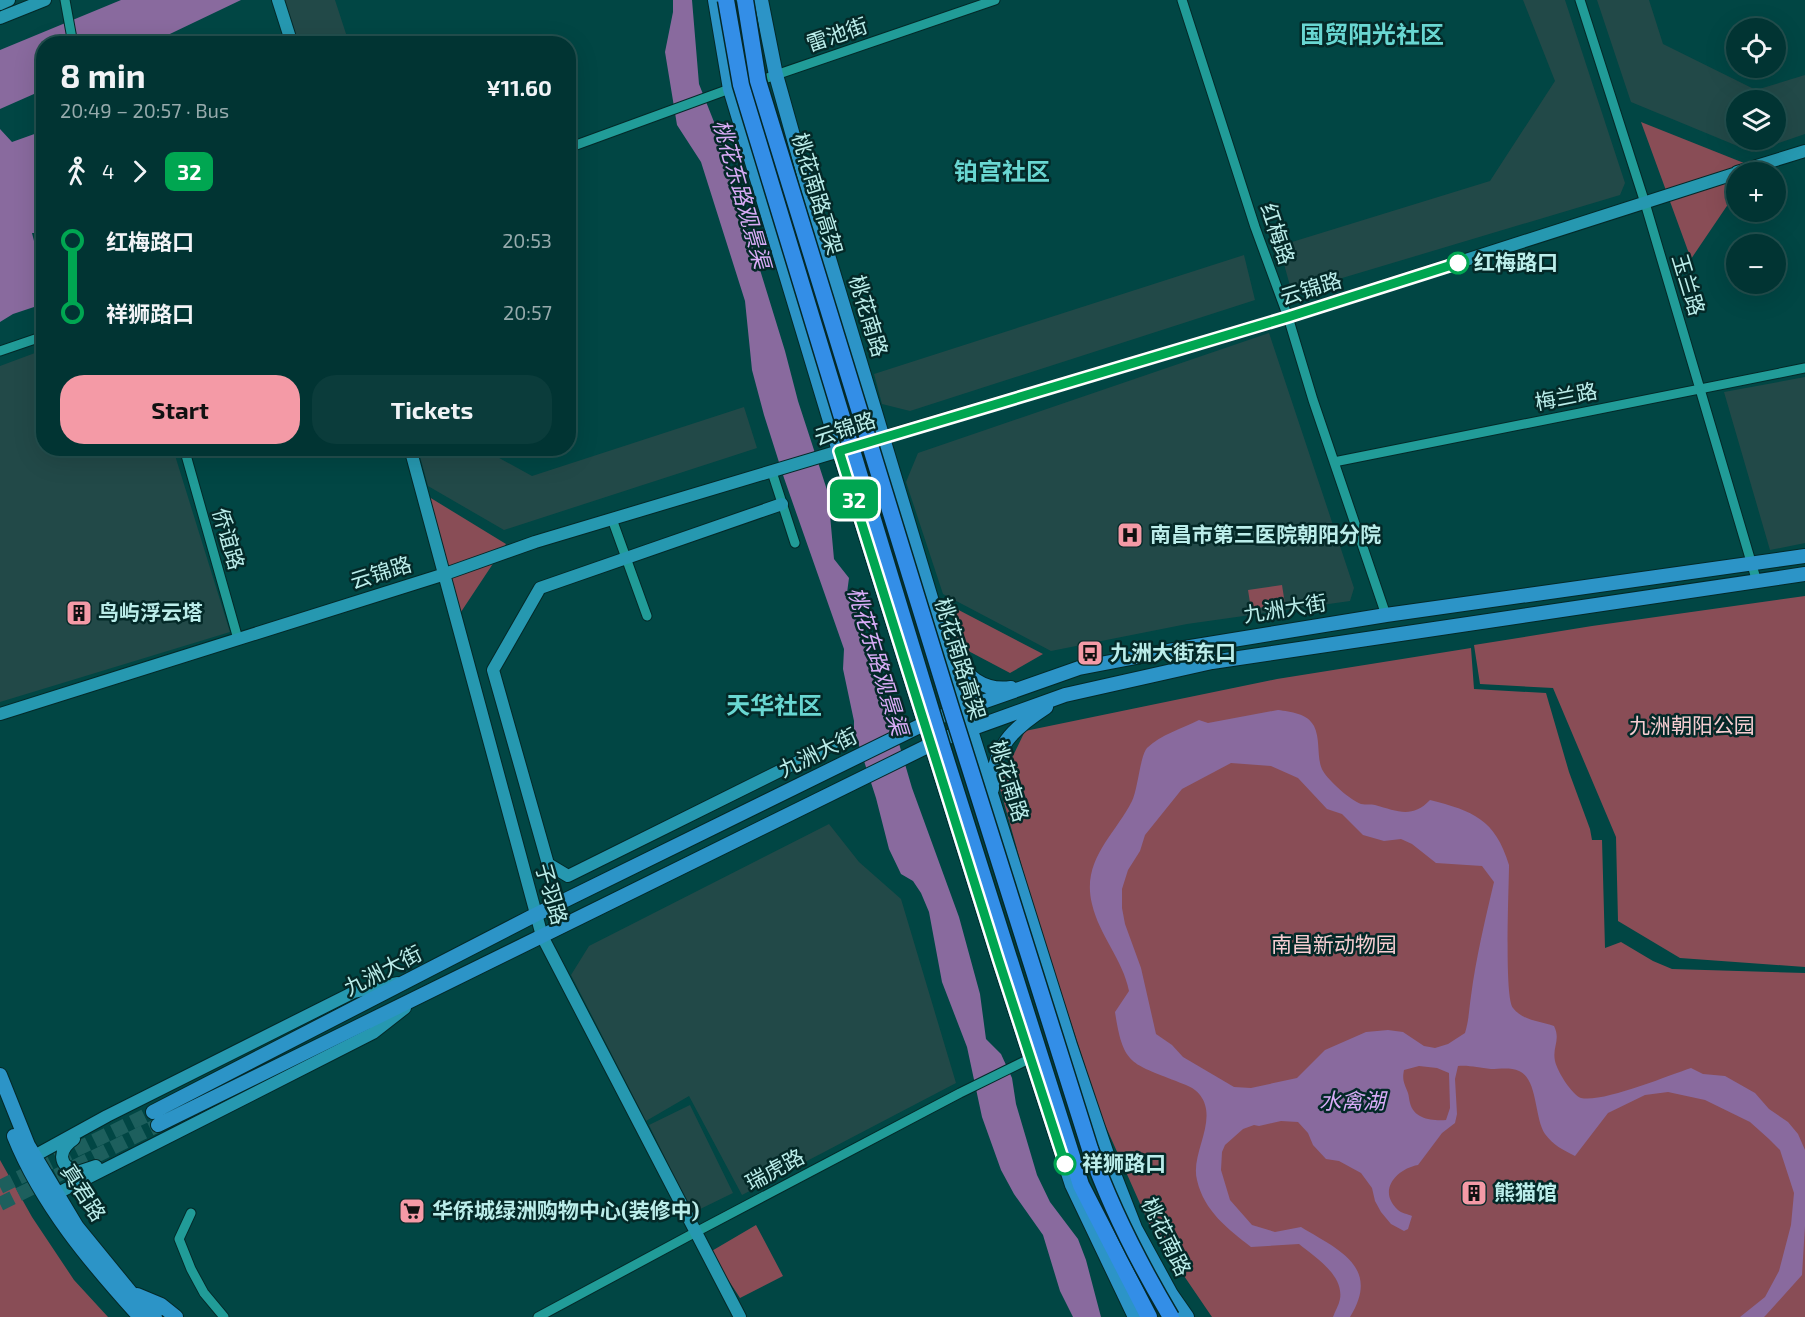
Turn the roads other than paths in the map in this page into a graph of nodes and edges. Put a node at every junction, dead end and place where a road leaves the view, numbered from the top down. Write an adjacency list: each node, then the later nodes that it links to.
1 (9, 0): 12 (street)
2 (45, 0): 13 (street)
3 (65, 0): 14 (street)
4 (715, 0): 18 (main road)
5 (726, 0): 18 (highway, 桃花南路高架, bridge)
6 (745, 0): 17 (highway, 桃花南路高架, bridge)
7 (761, 0): 16 (main road, 桃花南路)
8 (995, 0): 16 (street, 雷池街)
9 (1182, 0): 24 (street, 红梅路)
10 (1580, 0): 23 (street, 玉兰路)
11 (279, 1): 15 (street)
12 (0, 4)
13 (0, 18)
14 (71, 36)
15 (290, 36)
16 (777, 75): 17 (street, 雷池街); 29 (main road, 桃花南路)
17 (758, 81): 84 (highway, 桃花南路高架, bridge)
18 (736, 87): 19 (street); 30 (main road); 83 (highway, 桃花南路高架, bridge)
19 (576, 145)
20 (1805, 151): 21 (street, 云锦路)
21 (1771, 162)
22 (1726, 177): 23 (street, 云锦路)
23 (1645, 203): 24 (street, 云锦路); 28 (street, 玉兰路)
24 (1288, 317): 29 (street, 云锦路); 33 (street, 红梅路)
25 (36, 339): 26 (street)
26 (0, 351)
27 (1805, 368): 28 (street, 梅兰路)
28 (1700, 389): 33 (street, 梅兰路); 40 (street, 玉兰路)
29 (882, 437): 30 (street, 云锦路); 46 (main road, 桃花南路)
30 (834, 453): 34 (street, 云锦路); 49 (main road)
31 (185, 456): 47 (street, 侨谊路)
32 (412, 456): 41 (street, 子羽路)
33 (1334, 462): 44 (street, 红梅路)
34 (774, 471): 35 (street); 36 (street, 云锦路)
35 (782, 504): 37 (street); 39 (street)
36 (612, 519): 39 (street); 41 (street, 云锦路)
37 (795, 543)
38 (1805, 556): 40 (main road, 九洲大街)
39 (626, 558): 45 (street); 56 (street)
40 (1752, 563): 43 (street, 玉兰路); 44 (main road, 九洲大街)
41 (445, 574): 47 (street, 云锦路); 59 (street, 子羽路)
42 (1805, 574): 43 (main road, 九洲大街)
43 (1756, 582): 50 (main road, 九洲大街)
44 (1386, 615): 48 (main road, 九洲大街)
45 (647, 616)
46 (942, 634): 48 (main road); 51 (main road, 桃花南路)
47 (238, 639): 52 (street, 云锦路)
48 (1079, 668): 51 (main road, 九洲大街)
49 (914, 690): 53 (main road); 55 (main road)
50 (1065, 695): 54 (main road, 九洲大街); 58 (main road)
51 (964, 708): 53 (main road, 九洲大街); 54 (main road, 桃花南路)
52 (0, 714)
53 (924, 723): 55 (main road, 九洲大街); 57 (main road)
54 (970, 728): 57 (main road, 九洲大街); 58 (main road, 桃花南路)
55 (900, 735): 60 (main road, 九洲大街)
56 (832, 745)
57 (931, 745): 62 (main road, 九洲大街); 65 (main road)
58 (992, 797): 85 (main road, 桃花南路)
59 (530, 892): 60 (street, 子羽路); 61 (street)
60 (536, 914): 61 (main road, 九洲大街); 62 (street, 子羽路)
61 (519, 923): 63 (main road, 九洲大街)
62 (542, 936): 64 (main road, 九洲大街); 73 (street, 子羽路)
63 (413, 979): 64 (main road, 九洲大街); 68 (street)
64 (421, 995): 69 (street)
65 (1031, 1058): 73 (street, 瑞虎路); 82 (main road)
66 (0, 1075): 70 (main road, 真君路)
67 (0, 1100): 70 (main road, 真君路)
68 (107, 1116): 69 (street); 70 (street)
69 (126, 1157): 71 (street)
70 (30, 1159): 71 (main road, 真君路)
71 (52, 1197): 74 (main road, 真君路)
72 (191, 1213): 79 (street)
73 (696, 1232): 80 (street, 瑞虎路); 81 (street, 子羽路)
74 (127, 1296): 75 (main road); 76 (main road, 真君路); 77 (main road, 真君路); 78 (main road)
75 (130, 1317)
76 (140, 1317)
77 (155, 1317)
78 (176, 1317)
79 (224, 1317)
80 (538, 1317)
81 (740, 1317)
82 (1135, 1317)
83 (1149, 1317)
84 (1171, 1317)
85 (1187, 1317)

